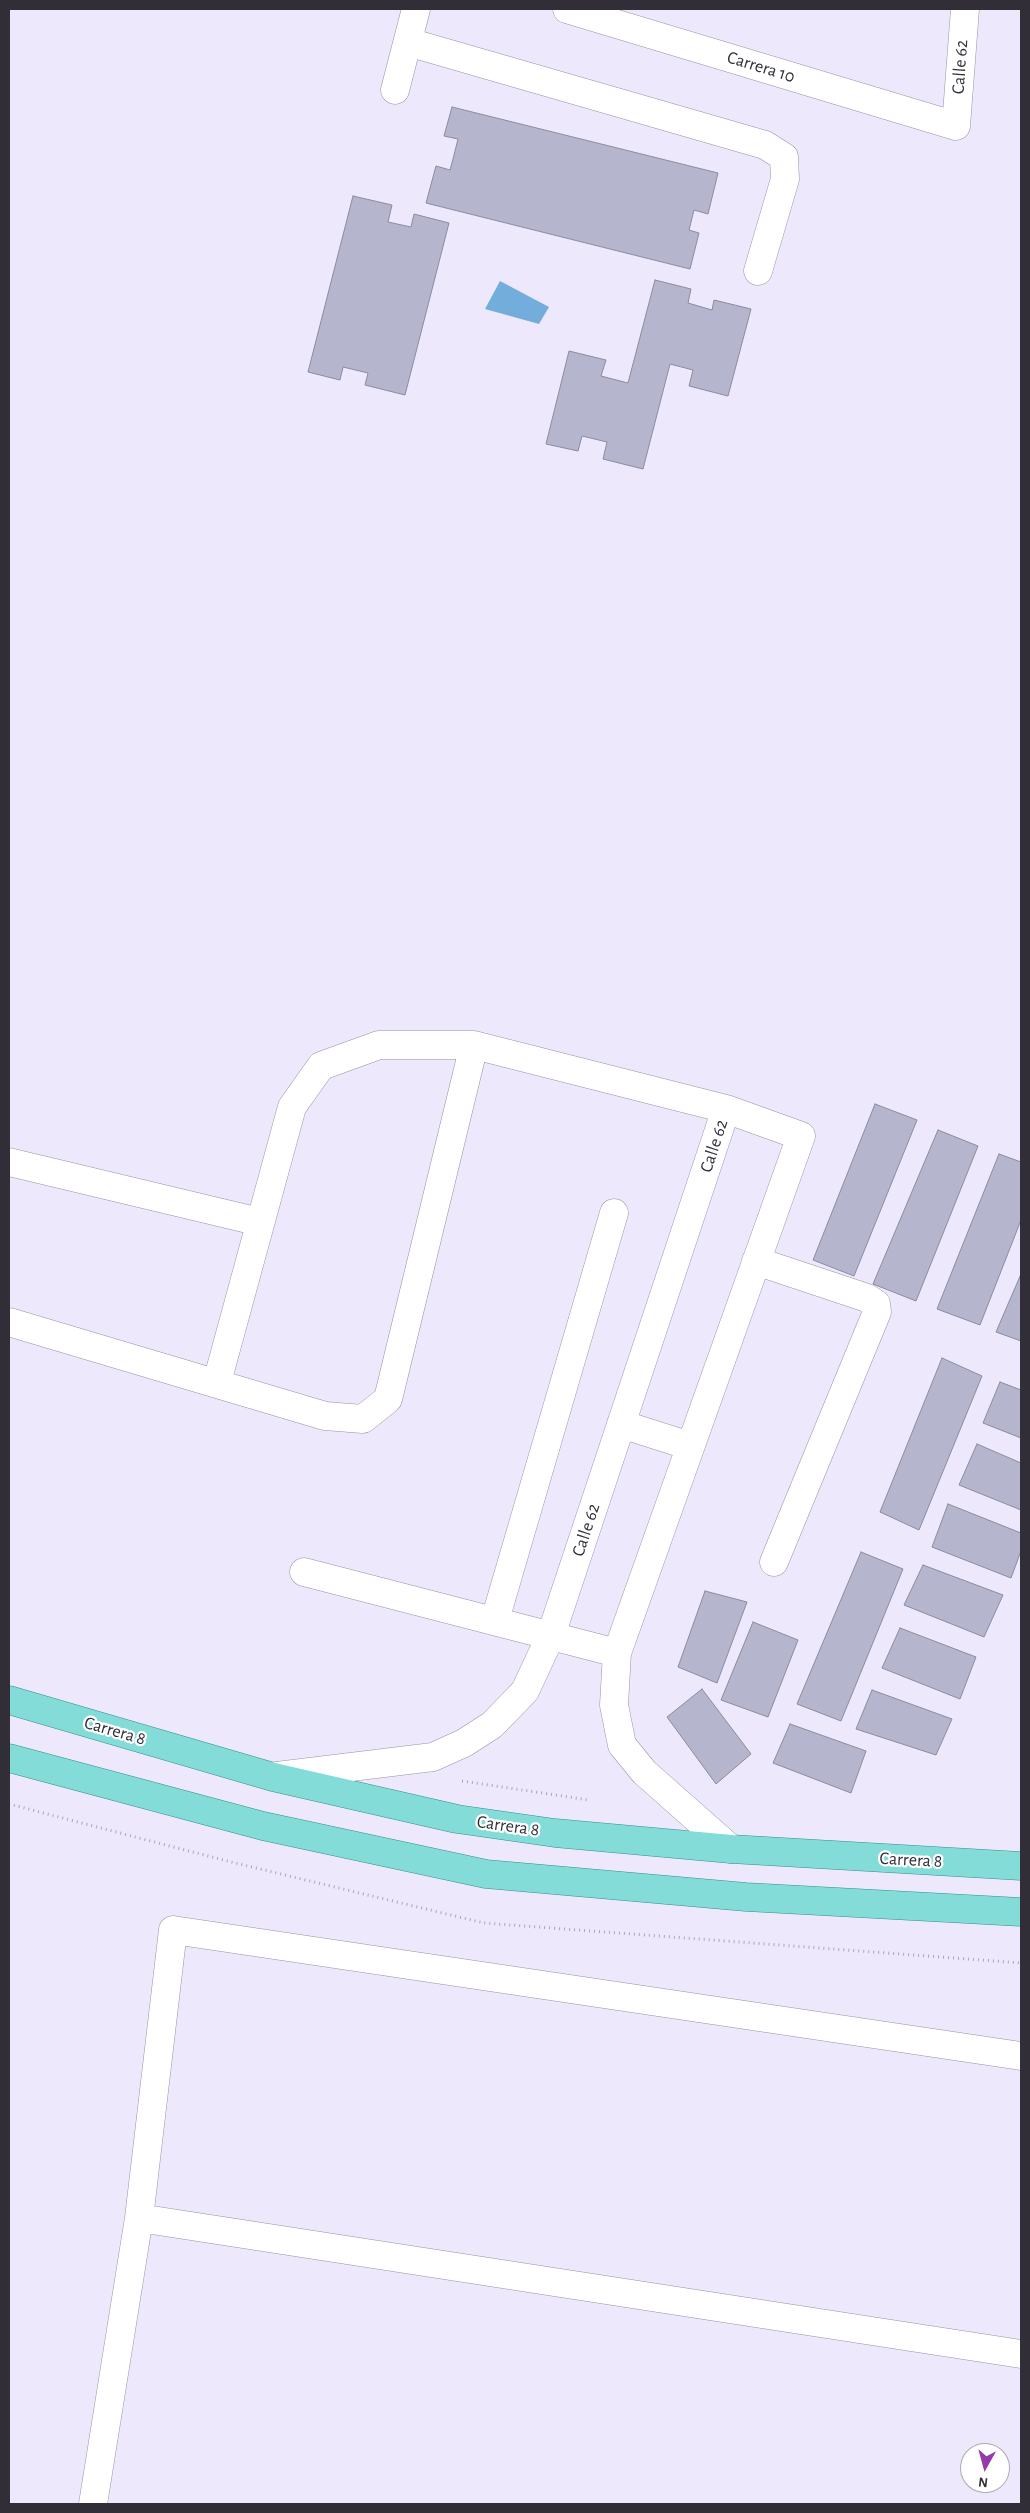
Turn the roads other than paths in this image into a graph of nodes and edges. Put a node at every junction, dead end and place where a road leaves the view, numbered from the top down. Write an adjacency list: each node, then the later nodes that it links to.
1 (416, 9): 4 (street)
2 (566, 9): 6 (street, Carrera 10)
3 (965, 9): 6 (street, Calle 62)
4 (408, 42): 5 (street); 7 (street)
5 (396, 90)
6 (956, 126)
7 (758, 271)
8 (474, 1045): 9 (street); 12 (street); 15 (street)
9 (726, 1108): 13 (street, Calle 62); 16 (street, Calle 62)
10 (9, 1162): 12 (street)
11 (614, 1213): 20 (street)
12 (260, 1222): 15 (street)
13 (756, 1261): 17 (street, Calle 62); 18 (street)
14 (9, 1322): 15 (street)
15 (217, 1382)
16 (621, 1424): 17 (street); 21 (street, Calle 62)
17 (690, 1446): 22 (street, Calle 62)
18 (774, 1562)
19 (304, 1572): 20 (street)
20 (495, 1620): 21 (street)
21 (551, 1635): 22 (street); 25 (street, Calle 62)
22 (617, 1653): 26 (street, Calle 62)
23 (9, 1700): 25 (main road, Carrera 8)
24 (9, 1758): 28 (main road)
25 (273, 1777): 26 (main road, Carrera 8)
26 (731, 1849): 27 (main road, Carrera 8)
27 (1021, 1866)
28 (1021, 1912)
29 (1021, 2056): 30 (street)
30 (139, 2218): 31 (street); 32 (street)
31 (1021, 2354)
32 (93, 2504)

